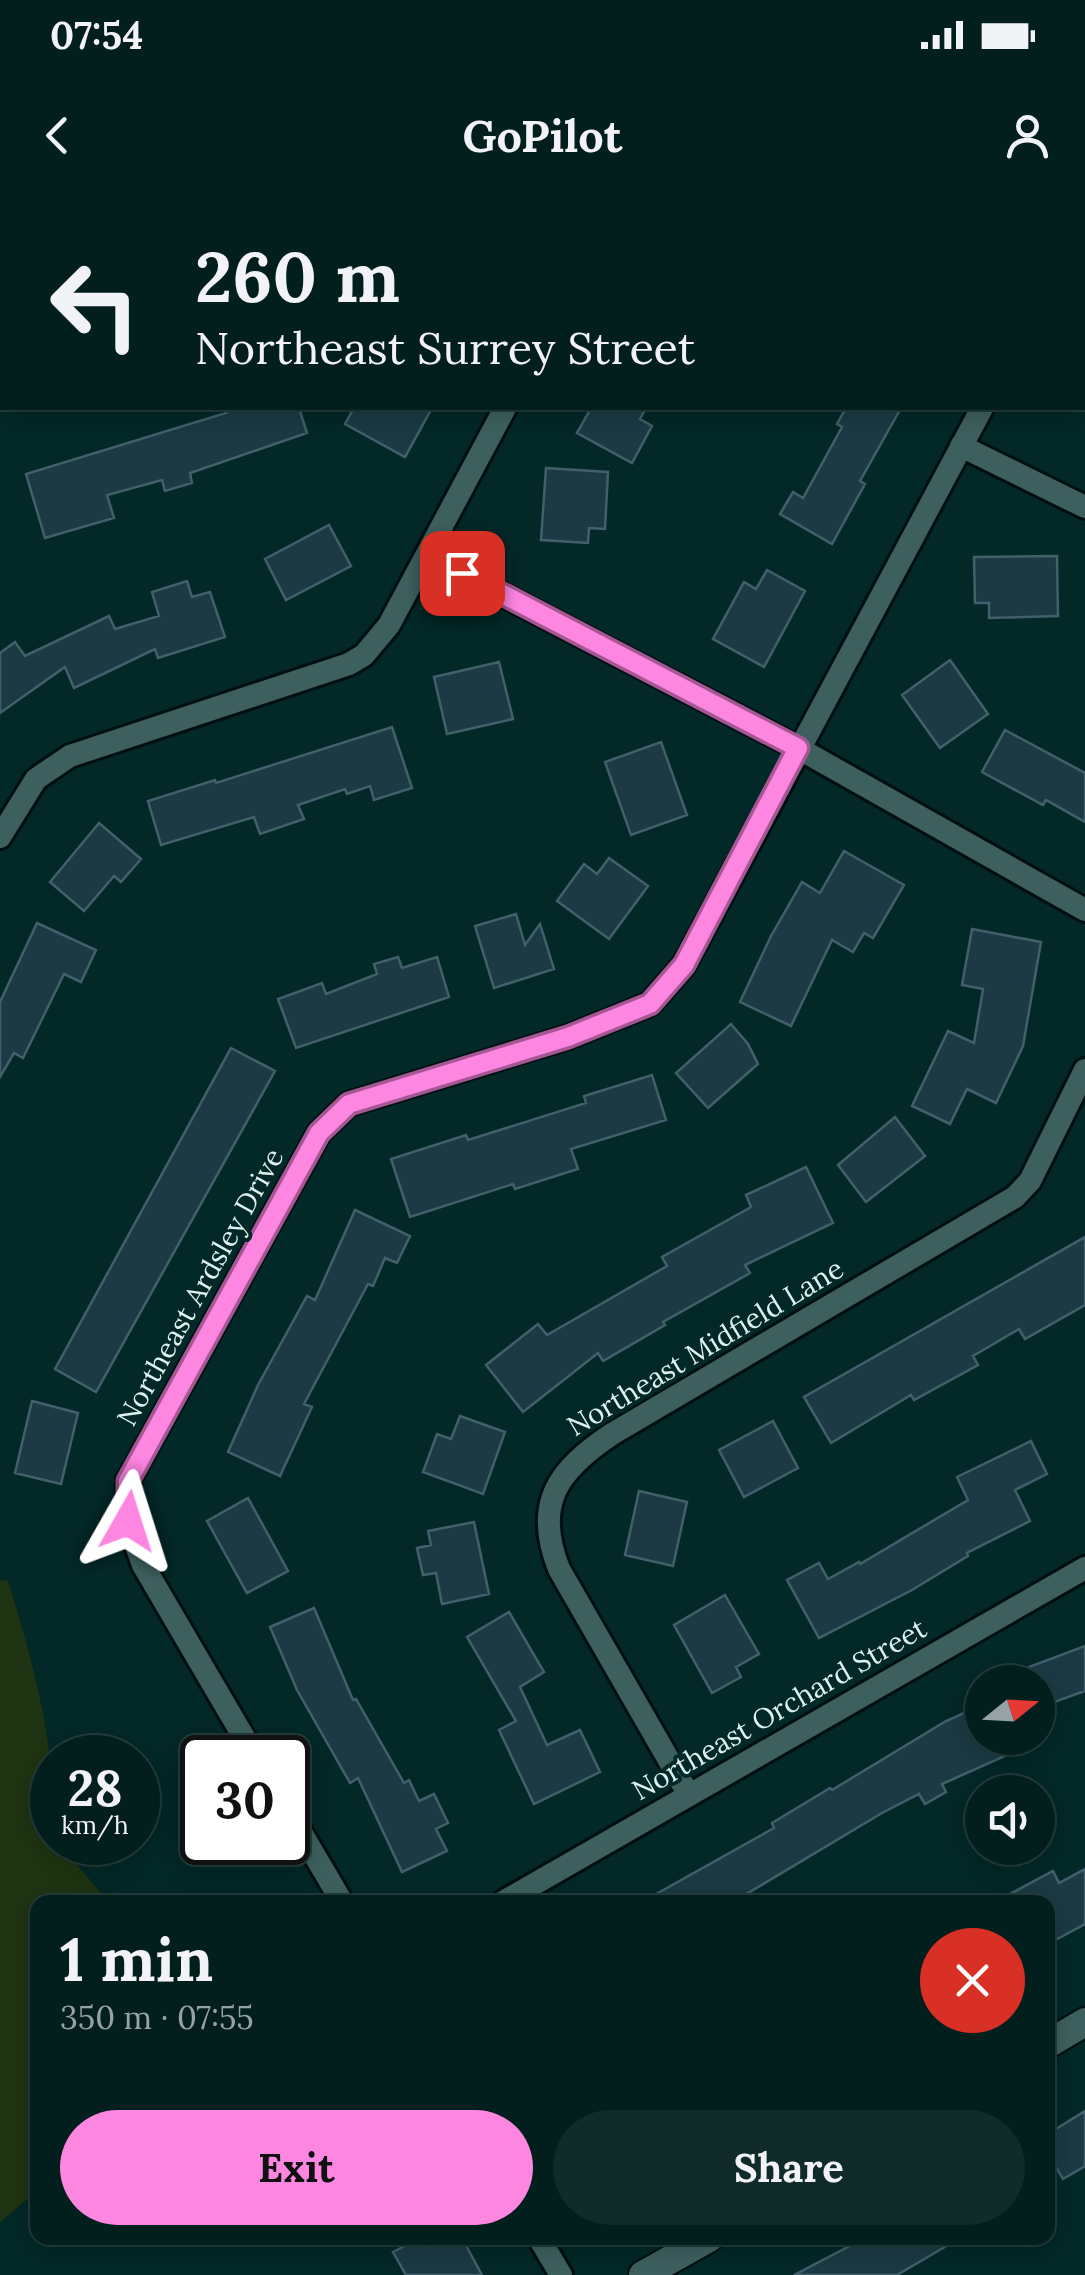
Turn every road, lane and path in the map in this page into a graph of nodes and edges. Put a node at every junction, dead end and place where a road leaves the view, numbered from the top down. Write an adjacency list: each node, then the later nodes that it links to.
1 (505, 410): 5 (street)
2 (981, 410): 3 (street, Northeast Ardsley Drive)
3 (961, 446): 4 (street); 6 (street, Northeast Ardsley Drive)
4 (1085, 506)
5 (428, 556): 6 (street); 7 (street)
6 (798, 748): 8 (street); 11 (street, Northeast Ardsley Drive)
7 (0, 837)
8 (1085, 910)
9 (1085, 1070): 12 (street, Northeast Midfield Lane)
10 (1085, 1568): 12 (street, Northeast Orchard Street)
11 (243, 1735)
12 (689, 1795): 15 (street, Northeast Orchard Street)
13 (310, 1847): 14 (street)
14 (338, 1895)
15 (515, 1895)
16 (1085, 2022): 17 (street)
17 (1055, 2040)
18 (543, 2245): 20 (street)
19 (697, 2245): 21 (street)
20 (562, 2275)
21 (643, 2275)

